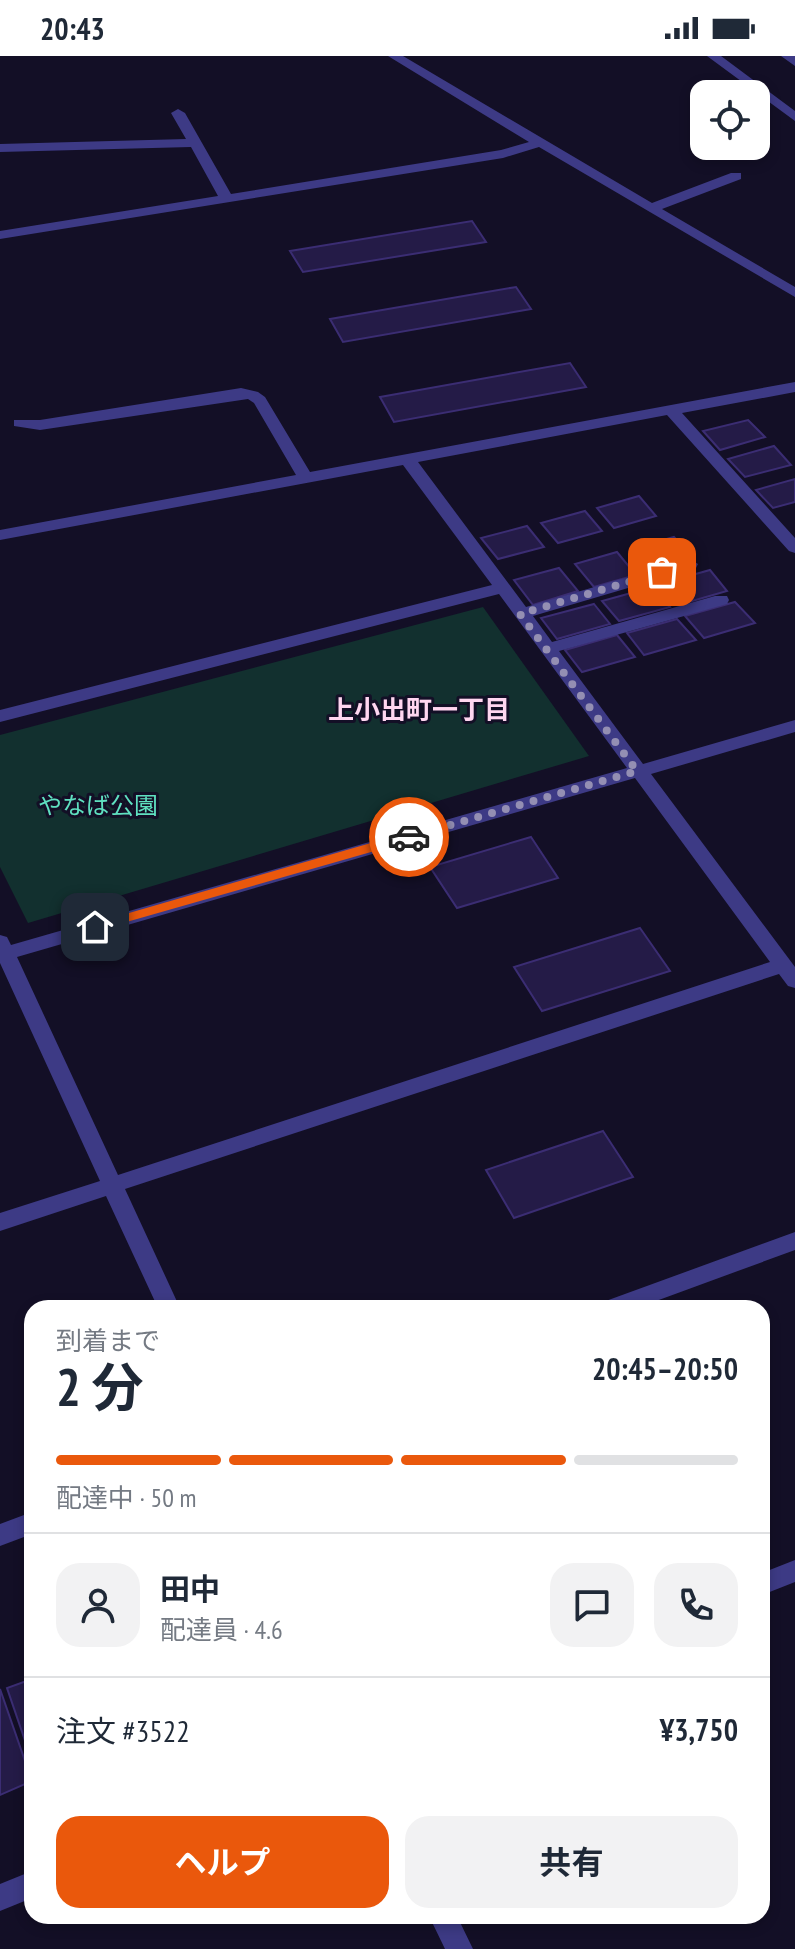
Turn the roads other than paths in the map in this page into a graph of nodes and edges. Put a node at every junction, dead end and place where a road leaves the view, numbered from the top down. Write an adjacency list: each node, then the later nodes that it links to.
1 (394, 56): 8 (street)
2 (713, 56): 6 (street)
3 (787, 56): 4 (street)
4 (795, 62)
5 (178, 113): 7 (street)
6 (795, 117)
7 (195, 143): 9 (street); 11 (street)
8 (539, 143): 11 (street); 12 (street)
9 (0, 148)
10 (736, 176): 12 (street)
11 (227, 199): 13 (street)
12 (651, 208): 14 (street)
13 (0, 235)
14 (795, 293)
15 (795, 387): 16 (street)
16 (671, 410): 18 (street); 21 (street)
17 (19, 423): 19 (street)
18 (408, 460): 19 (street); 23 (street)
19 (305, 477): 20 (street)
20 (0, 535)
21 (795, 548)
22 (690, 564): 25 (street)
23 (501, 588): 25 (street); 27 (street)
24 (721, 600): 26 (street)
25 (520, 614): 26 (street)
26 (546, 649): 29 (street)
27 (0, 716)
28 (795, 726): 29 (street)
29 (637, 771): 30 (street); 31 (street)
30 (2, 950): 32 (street)
31 (789, 973): 32 (street)
32 (113, 1185): 33 (street); 35 (street)
33 (0, 1222)
34 (795, 1241): 36 (street)
35 (165, 1300)
36 (633, 1300)
37 (24, 1526): 38 (street)
38 (0, 1535)
39 (795, 1571): 40 (street)
40 (770, 1581)
41 (24, 1888): 42 (street)
42 (0, 1898)
43 (447, 1924): 44 (street)
44 (459, 1949)

